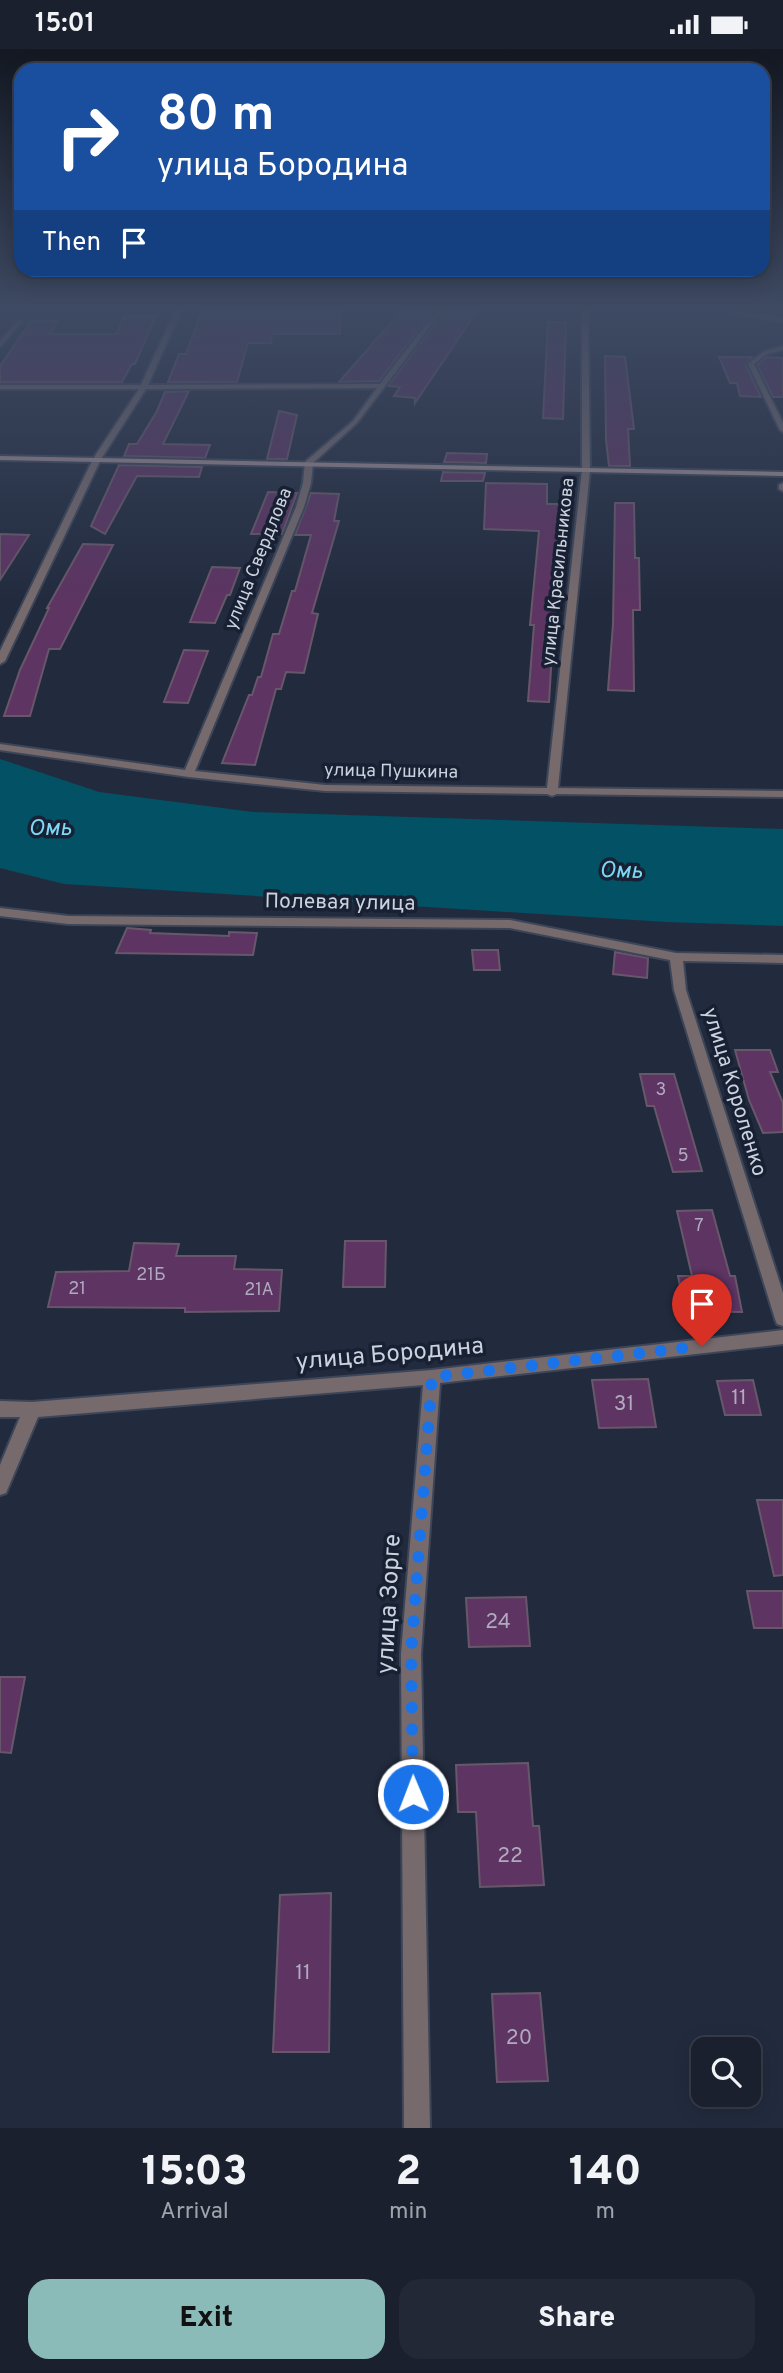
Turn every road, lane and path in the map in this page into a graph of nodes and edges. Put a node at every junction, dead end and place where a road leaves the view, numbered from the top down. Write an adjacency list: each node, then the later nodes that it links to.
1 (130, 408): 7 (street)
2 (366, 408): 8 (street)
3 (586, 408): 9 (street, улица Красильникова)
4 (773, 408): 5 (street)
5 (783, 430)
6 (0, 458): 7 (street)
7 (97, 459): 8 (street); 11 (street)
8 (309, 462): 9 (street); 13 (street, улица Свердлова)
9 (586, 470): 10 (street); 14 (street, улица Красильникова)
10 (783, 474)
11 (0, 661)
12 (0, 747): 13 (street, улица Пушкина)
13 (189, 774): 14 (street, улица Пушкина)
14 (552, 793): 15 (street, улица Пушкина)
15 (783, 794)
16 (0, 912): 17 (street, Полевая улица)
17 (676, 957): 18 (street, Полевая улица); 19 (street, улица Короленко)
18 (783, 959)
19 (783, 1319)
20 (783, 1337): 21 (street, улица Бородина)
21 (432, 1377): 23 (street, улица Бородина); 25 (street, улица Зорге)
22 (0, 1409): 23 (street, улица Бородина)
23 (32, 1410): 24 (street)
24 (0, 1487)
25 (417, 2128)

